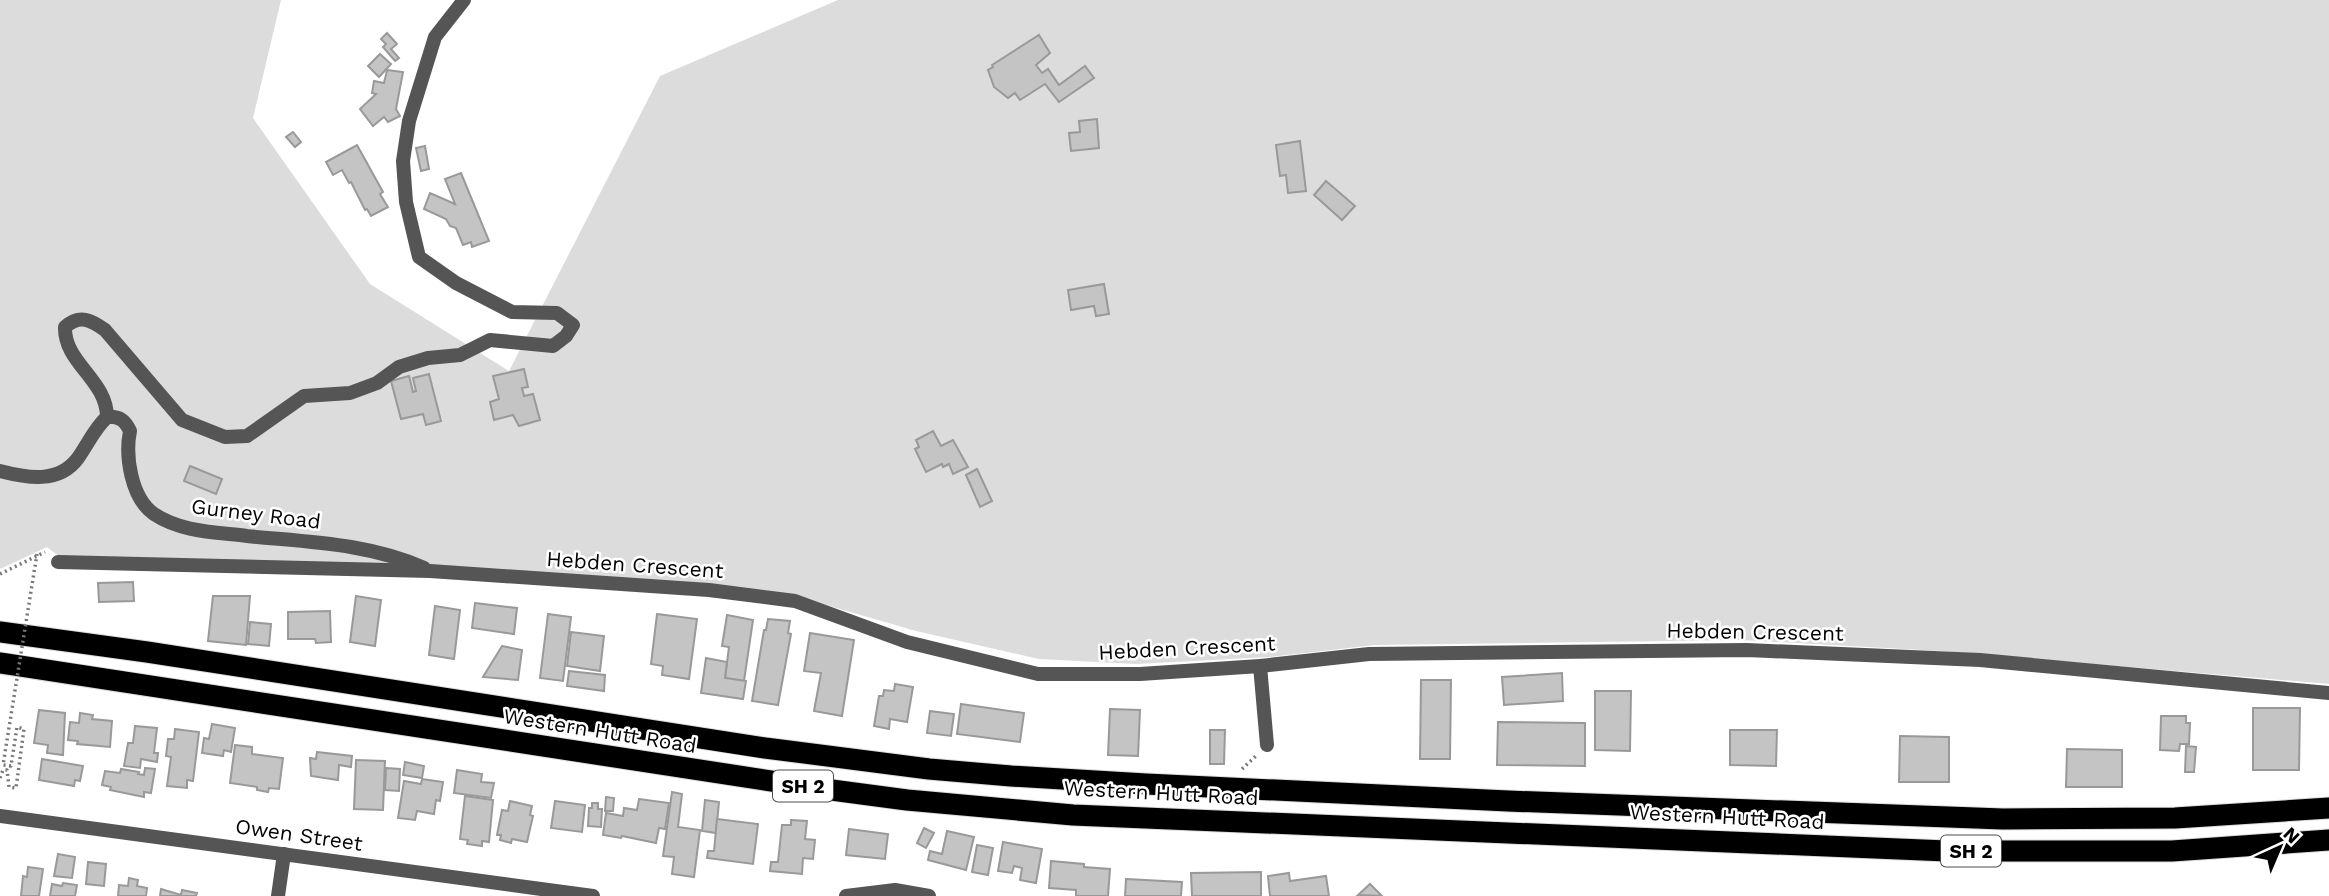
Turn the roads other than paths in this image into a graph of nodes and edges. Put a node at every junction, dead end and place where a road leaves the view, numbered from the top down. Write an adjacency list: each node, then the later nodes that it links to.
1 (464, 0): 2 (street, Gurney Road)
2 (107, 416): 3 (street); 5 (street, Gurney Road)
3 (0, 471)
4 (58, 562): 5 (street, Hebden Crescent)
5 (430, 571): 8 (street, Hebden Crescent)
6 (0, 632): 11 (highway, Western Hutt Road / SH 2)
7 (0, 663): 13 (highway, Western Hutt Road / SH 2)
8 (1260, 666): 9 (street, Hebden Crescent); 10 (street)
9 (2329, 693)
10 (1267, 745)
11 (2329, 808)
12 (0, 816): 14 (street, Owen Street)
13 (2329, 840)
14 (284, 854): 15 (street); 16 (street, Owen Street)
15 (278, 896)
16 (593, 896)
17 (846, 896): 18 (street)
18 (929, 896)

